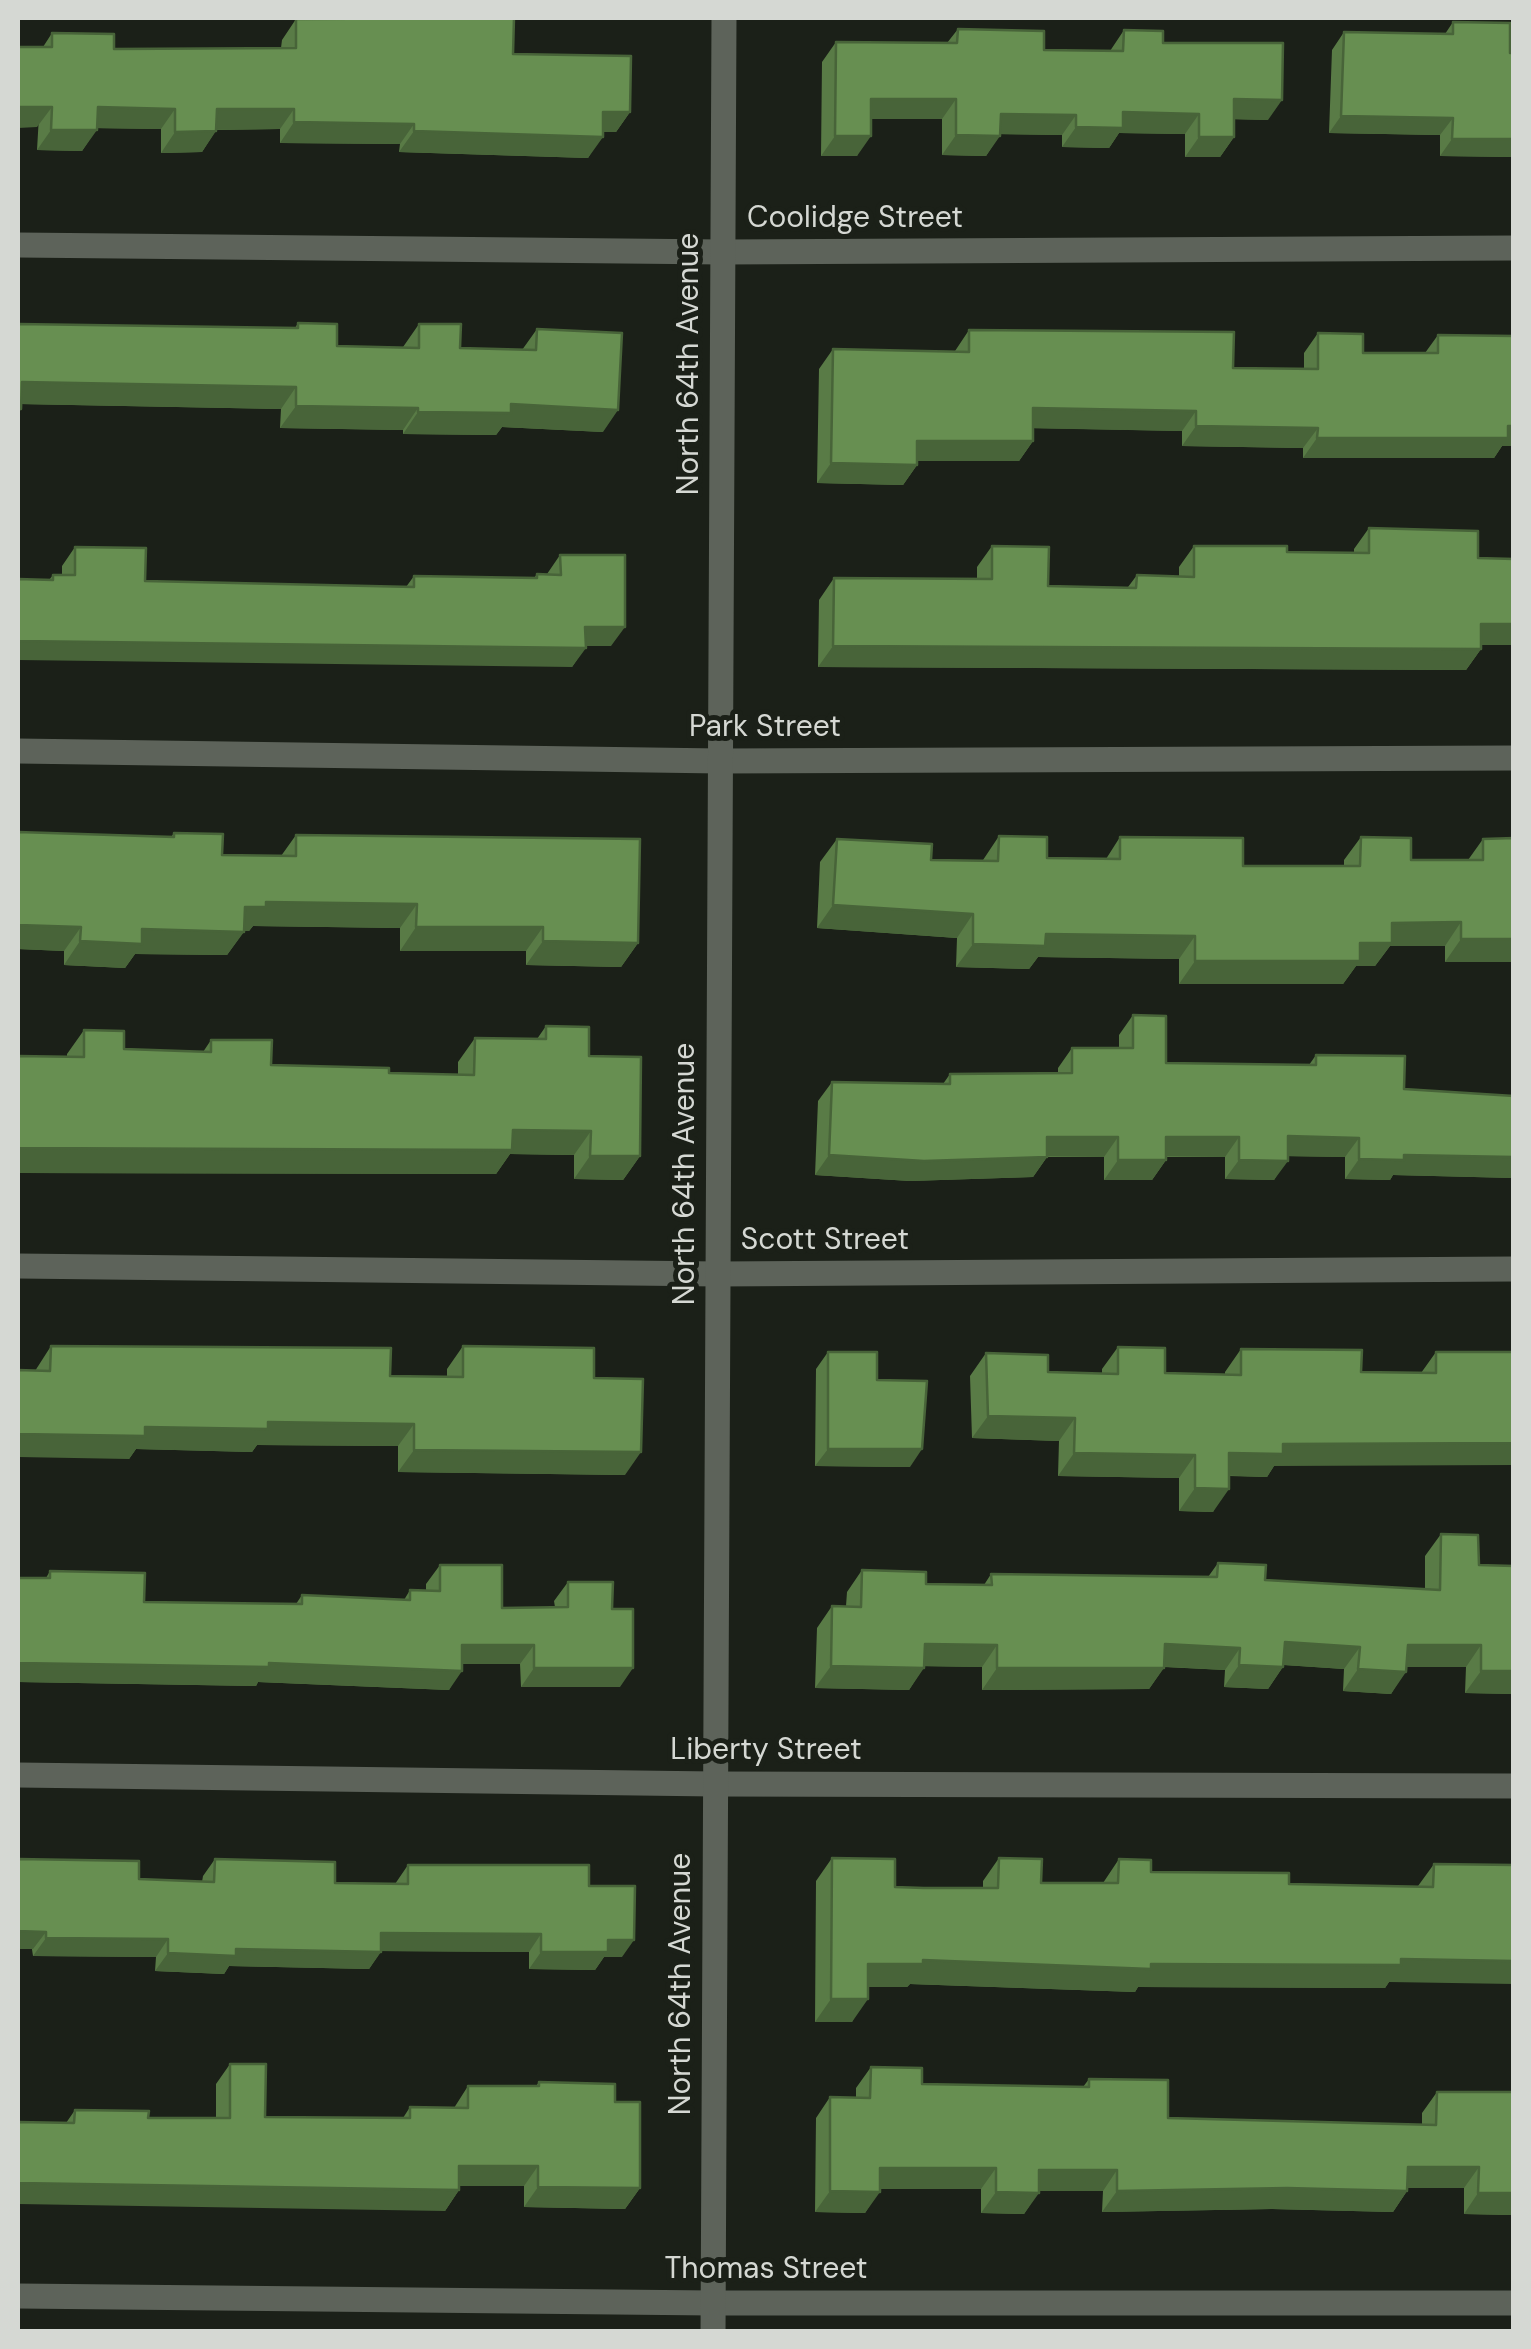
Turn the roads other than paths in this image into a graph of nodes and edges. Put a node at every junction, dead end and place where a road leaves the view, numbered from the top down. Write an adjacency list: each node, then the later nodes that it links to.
1 (724, 18): 4 (street, North 64th Avenue)
2 (18, 246): 4 (street, Coolidge Street)
3 (1514, 248): 4 (street, Coolidge Street)
4 (722, 252): 7 (street, North 64th Avenue)
5 (18, 752): 7 (street, Park Street)
6 (1514, 758): 7 (street, Park Street)
7 (720, 761): 10 (street, North 64th Avenue)
8 (18, 1266): 10 (street, Scott Street)
9 (1514, 1269): 10 (street, Scott Street)
10 (718, 1274): 12 (street, North 64th Avenue)
11 (18, 1775): 12 (street, Liberty Street)
12 (715, 1784): 13 (street, Liberty Street); 15 (street, North 64th Avenue)
13 (1514, 1786)
14 (18, 2296): 15 (street, Thomas Street)
15 (713, 2303): 16 (street, Thomas Street); 17 (street, North 64th Avenue)
16 (1514, 2303)
17 (713, 2332)

